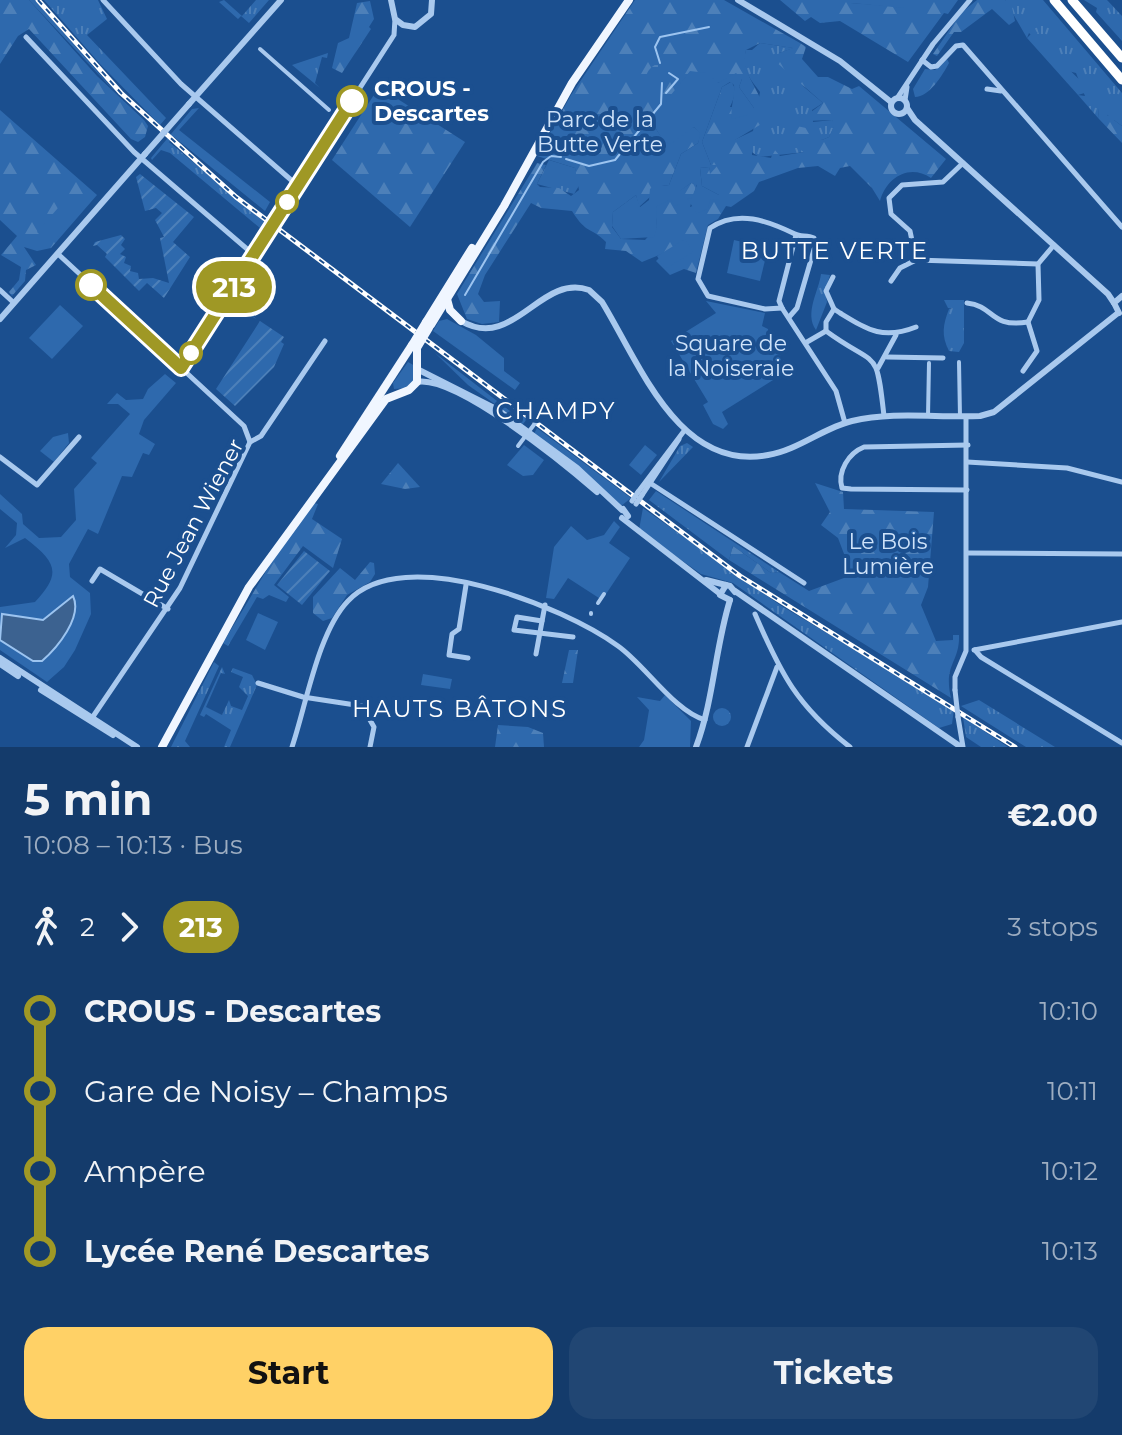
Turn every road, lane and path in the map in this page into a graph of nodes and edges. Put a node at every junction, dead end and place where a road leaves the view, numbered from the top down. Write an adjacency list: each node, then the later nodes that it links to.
1 (103, 0): 23 (street)
2 (281, 0): 23 (street)
3 (391, 0): 11 (street)
4 (432, 0): 12 (street)
5 (622, 0): 49 (main road)
6 (629, 0): 39 (main road)
7 (738, 0): 22 (street)
8 (970, 0): 17 (street)
9 (1054, 0): 18 (highway)
10 (1072, 0): 16 (highway)
11 (395, 19): 12 (street); 13 (street)
12 (408, 27): 13 (street)
13 (394, 35): 28 (street)
14 (26, 37): 26 (street)
15 (260, 49): 25 (street)
16 (1122, 58)
17 (922, 60): 19 (street); 21 (street)
18 (1122, 80)
19 (907, 86): 22 (street); 24 (street)
20 (987, 89): 21 (street)
21 (1002, 91): 29 (street)
22 (892, 99): 24 (street); 24 (street)
23 (192, 101): 26 (street, bridge); 28 (street)
24 (905, 107): 27 (street)
25 (329, 110)
26 (143, 157): 32 (street); 33 (street)
27 (963, 163): 31 (street); 34 (street)
28 (298, 186): 33 (street, bridge)
29 (1122, 227)
30 (796, 235): 43 (street); 43 (street); 45 (street)
31 (1054, 245): 35 (street); 42 (street)
32 (58, 254): 40 (street); 61 (street)
33 (254, 255): 61 (street)
34 (916, 260): 35 (street); 37 (street)
35 (1038, 264): 48 (street)
36 (833, 277): 44 (street)
37 (891, 281)
38 (0, 290): 40 (street)
39 (447, 298): 47 (main road); 49 (main road)
40 (14, 303): 46 (street)
41 (967, 303): 48 (street)
42 (1119, 303): 71 (street)
43 (782, 308): 45 (street)
44 (834, 309): 51 (street); 52 (street)
45 (790, 316): 54 (street)
46 (0, 319)
47 (461, 321): 49 (street); 73 (street)
48 (1028, 322): 64 (street)
49 (430, 323): 55 (main road, bridge)
50 (916, 327): 52 (street)
51 (826, 331): 54 (street); 62 (street)
52 (896, 335): 56 (street)
53 (325, 341): 76 (street, Rue Jean Wiener)
54 (807, 342): 72 (street)
55 (414, 346): 60 (main road); 63 (main road)
56 (887, 357): 57 (street); 62 (street)
57 (943, 358)
58 (959, 362): 71 (street)
59 (929, 363): 70 (street)
60 (399, 365): 63 (main road); 65 (main road)
61 (181, 368): 76 (street)
62 (878, 368): 69 (street)
63 (419, 370): 66 (main road); 87 (street)
64 (1023, 371)
65 (388, 381): 67 (main road); 81 (main road)
66 (417, 382): 67 (main road); 87 (street)
67 (399, 393): 81 (main road)
68 (542, 414): 79 (street, bridge)
69 (884, 416): 70 (street); 72 (street)
70 (928, 416): 71 (street)
71 (963, 417): 78 (street)
72 (845, 423): 75 (street)
73 (681, 433): 75 (street); 77 (street); 86 (street)
74 (79, 437): 80 (street)
75 (694, 438): 77 (street)
76 (250, 442): 101 (street, Rue Jean Wiener)
77 (676, 444): 84 (street)
78 (968, 445): 82 (street); 85 (street)
79 (518, 446)
80 (0, 457)
81 (338, 461): 120 (main road)
82 (967, 462): 83 (street); 85 (street)
83 (1122, 482)
84 (650, 483): 86 (street); 92 (street)
85 (967, 490): 88 (street)
86 (640, 493): 87 (street, bridge)
87 (624, 513): 90 (street)
88 (967, 553): 89 (street); 108 (street)
89 (1122, 554)
90 (703, 579): 94 (street); 97 (street)
91 (92, 581): 101 (street)
92 (804, 583)
93 (466, 585): 100 (street); 110 (street); 114 (street)
94 (726, 585): 95 (street); 97 (street)
95 (735, 591): 97 (street); 98 (street)
96 (604, 594): 99 (street)
97 (726, 598): 98 (street); 116 (street)
98 (746, 600): 125 (street)
99 (598, 603)
100 (545, 605): 103 (street); 116 (street)
101 (168, 609): 115 (street, Rue Jean Wiener)
102 (755, 614): 112 (street)
103 (542, 621): 105 (street); 105 (street)
104 (1122, 622): 107 (street)
105 (540, 634): 106 (street); 109 (street)
106 (573, 637)
107 (975, 650): 108 (street); 117 (street)
108 (966, 651): 125 (street, bridge)
109 (536, 654)
110 (468, 658)
111 (0, 661): 115 (street)
112 (777, 667): 119 (street); 124 (street)
113 (258, 683): 114 (street)
114 (308, 698): 121 (street); 122 (street)
115 (91, 719): 118 (street)
116 (705, 721): 123 (street)
117 (1122, 743)
118 (135, 746)
119 (749, 746)
120 (162, 747)
121 (292, 747)
122 (370, 747)
123 (696, 747)
124 (850, 747)
125 (962, 747)

